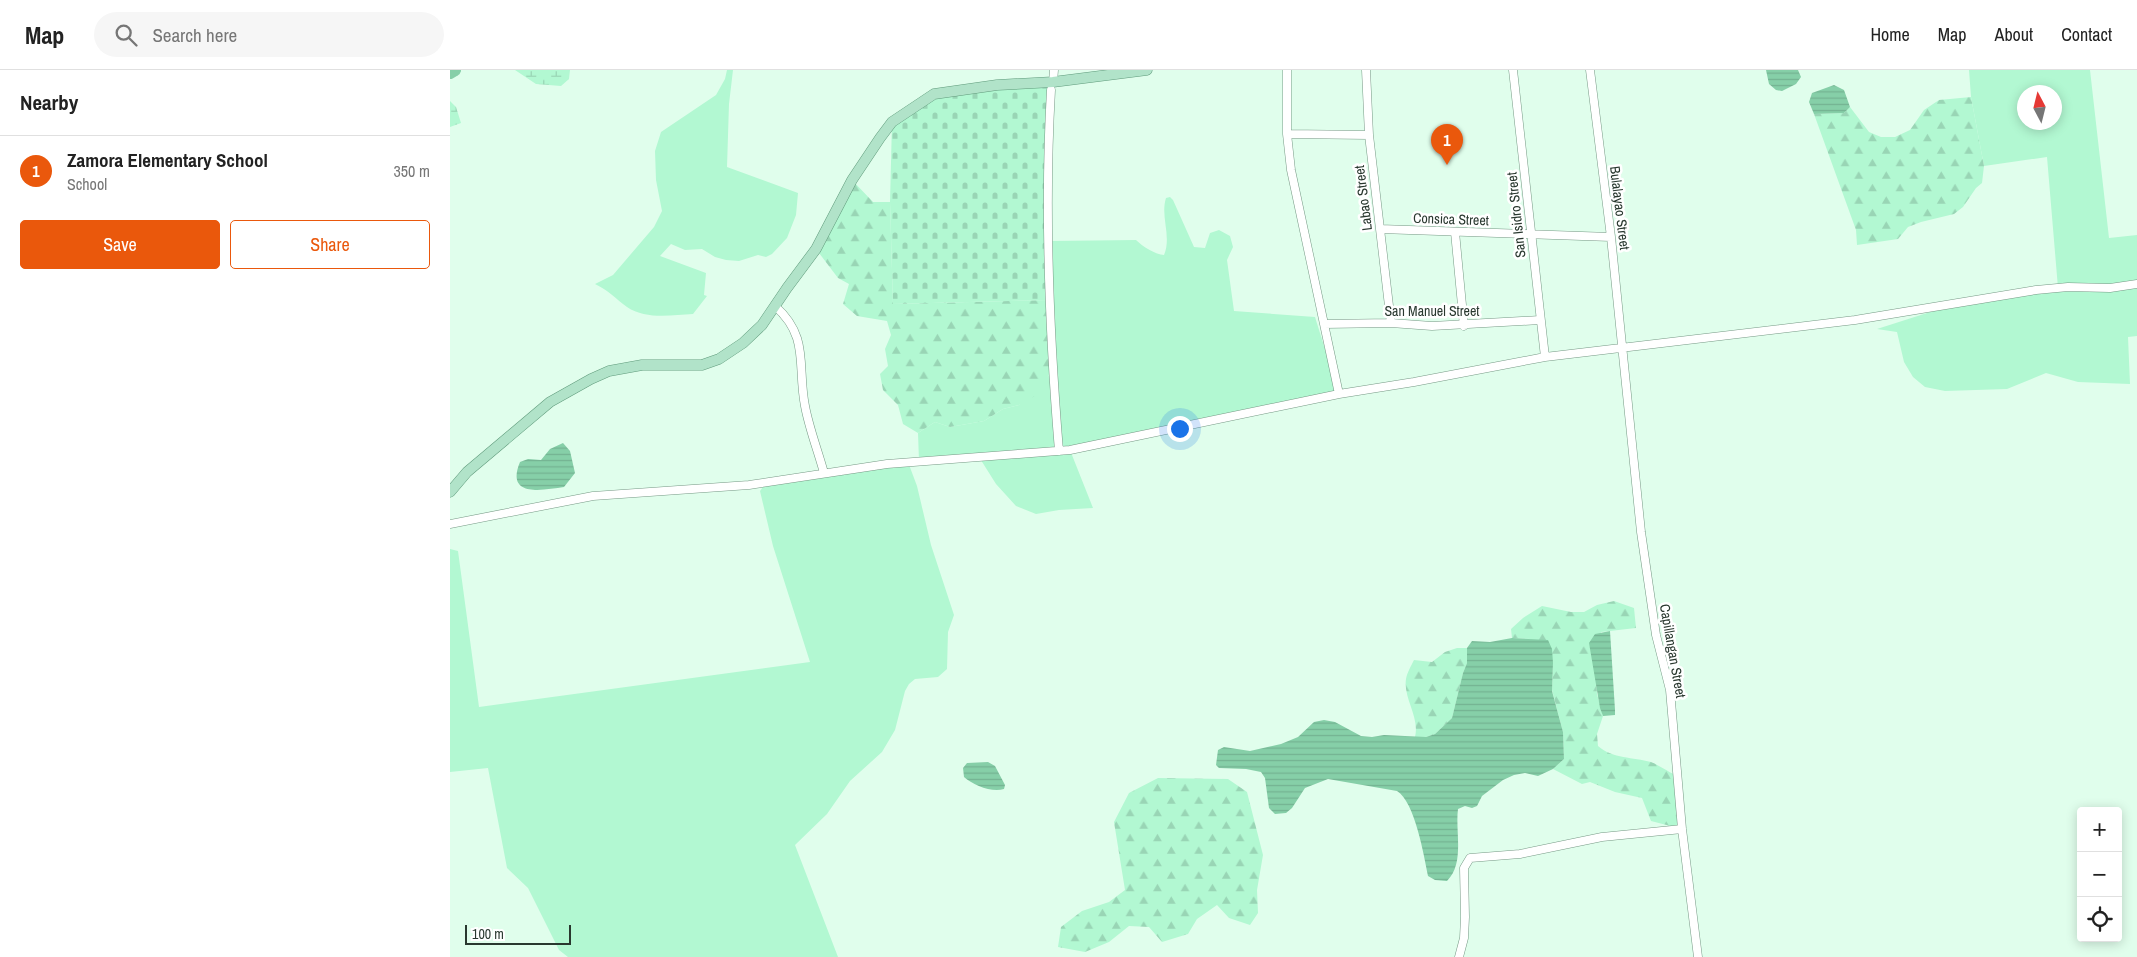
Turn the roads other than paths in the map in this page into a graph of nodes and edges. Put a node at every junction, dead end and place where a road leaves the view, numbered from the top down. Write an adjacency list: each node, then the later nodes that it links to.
1 (1054, 70): 7 (street)
2 (1147, 70): 7 (main road)
3 (1287, 70): 8 (street)
4 (1366, 70): 9 (street, Labao Street)
5 (1513, 70): 12 (street, San Isidro Street)
6 (1590, 70): 13 (street, Bulalayao Street)
7 (1052, 86): 15 (main road); 23 (street)
8 (1287, 134): 9 (street); 18 (street)
9 (1369, 134): 10 (street, Labao Street)
10 (1380, 229): 11 (street, Consica Street); 17 (street, Labao Street)
11 (1455, 232): 12 (street, Consica Street); 19 (street)
12 (1530, 235): 13 (street, Consica Street); 16 (street, San Isidro Street)
13 (1611, 237): 20 (street, Bulalayao Street)
14 (2137, 284): 20 (street)
15 (775, 306): 24 (street); 25 (main road)
16 (1540, 320): 19 (street, San Manuel Street); 21 (street, San Isidro Street)
17 (1391, 323): 18 (street, San Manuel Street); 19 (street, San Manuel Street)
18 (1324, 324): 22 (street)
19 (1464, 325)
20 (1624, 349): 21 (street); 27 (street, Capillangan Street)
21 (1544, 357): 22 (street)
22 (1338, 394): 23 (street)
23 (1059, 451): 24 (street)
24 (824, 473): 26 (street)
25 (450, 492)
26 (450, 524)
27 (1682, 829): 28 (street); 29 (street, Capillangan Street)
28 (1460, 957)
29 (1698, 957)

